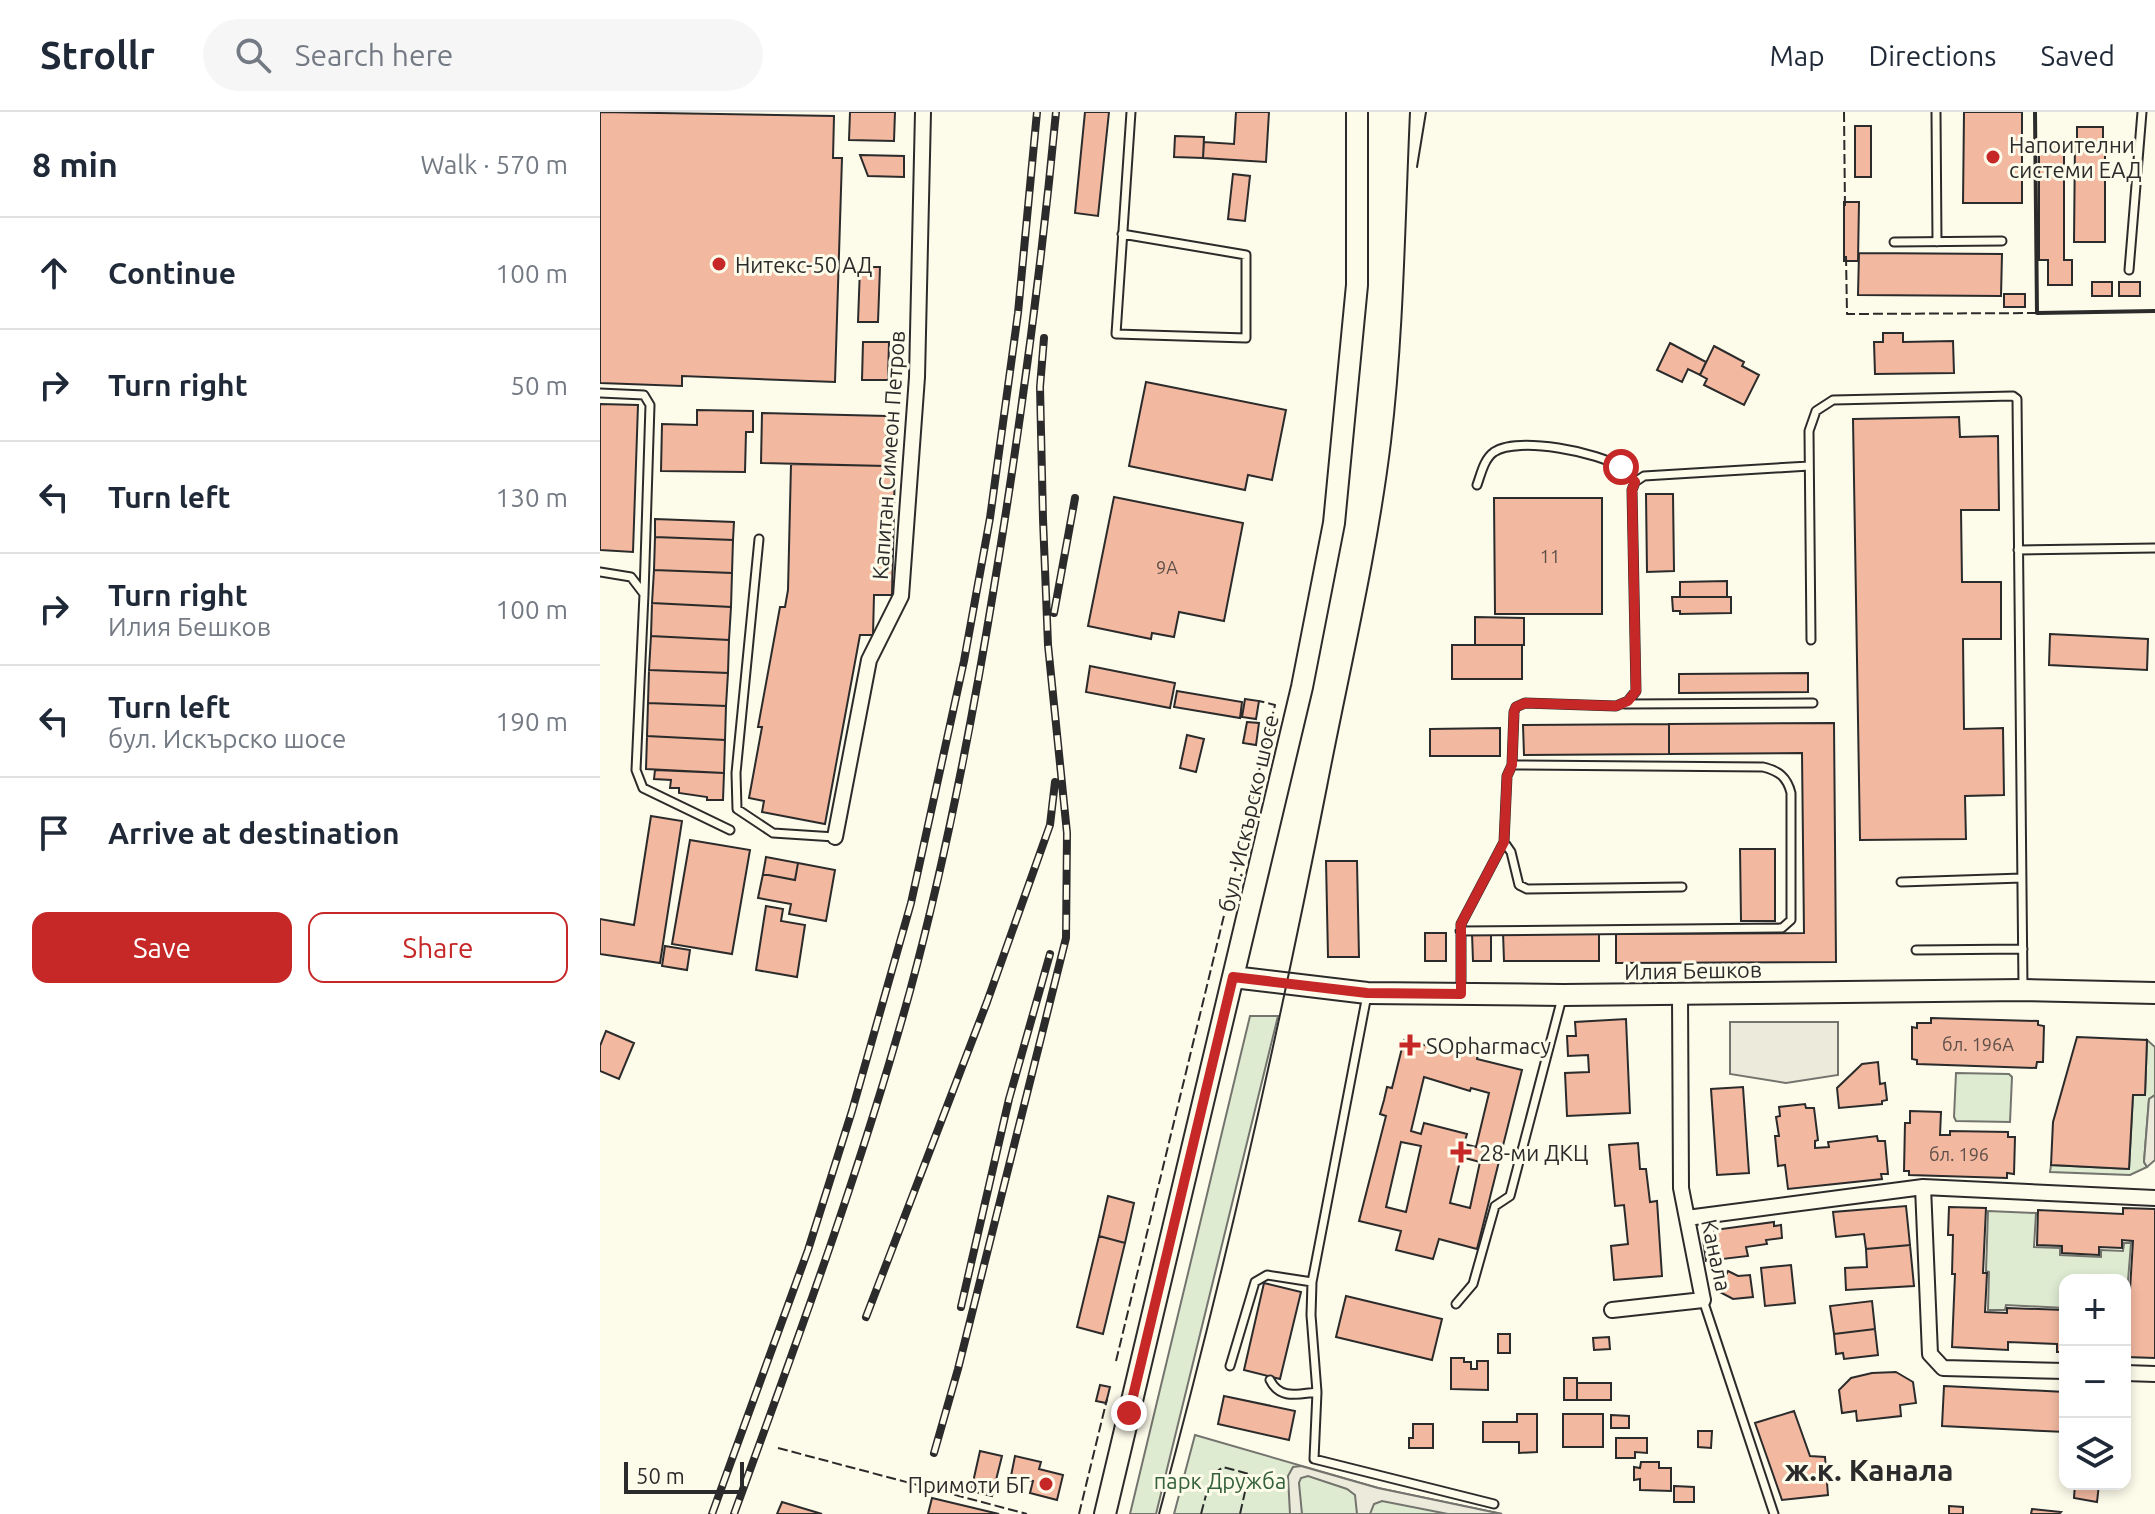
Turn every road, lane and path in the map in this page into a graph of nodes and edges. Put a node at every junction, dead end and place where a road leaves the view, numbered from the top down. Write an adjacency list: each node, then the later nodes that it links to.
1 (923, 112): 25 (street, Капитан Симеон Петров)
2 (1131, 112): 6 (lane)
3 (1357, 112): 33 (main road, бул. Искърско шосе)
4 (1936, 112): 9 (lane)
5 (2142, 112): 10 (lane)
6 (1122, 234): 6 (lane)
7 (2002, 241): 9 (lane)
8 (1894, 242): 9 (lane)
9 (1937, 242)
10 (2129, 270)
11 (600, 393): 19 (lane)
12 (1809, 466): 13 (lane); 17 (lane); 20 (lane)
13 (1635, 482): 14 (lane); 22 (lane)
14 (1477, 485)
15 (759, 539): 25 (lane)
16 (2155, 548): 17 (lane)
17 (2018, 550): 27 (lane)
18 (600, 572): 19 (lane)
19 (644, 594): 24 (lane)
20 (1811, 640)
21 (1813, 703): 22 (lane)
22 (1623, 704): 23 (lane)
23 (1512, 765): 26 (lane); 30 (lane)
24 (730, 830)
25 (835, 837)
26 (1504, 842): 29 (lane); 30 (lane)
27 (2022, 878): 28 (lane); 31 (lane)
28 (1901, 882)
29 (1682, 887)
30 (1460, 931): 37 (lane)
31 (2023, 949): 32 (lane); 34 (lane)
32 (1916, 950)
33 (1233, 977): 35 (main road, Илия Бешков); 54 (main road, бул. Искърско шосе)
34 (2023, 990): 36 (main road, Илия Бешков); 38 (main road, Илия Бешков)
35 (1367, 993): 37 (main road, Илия Бешков); 43 (lane)
36 (2155, 993)
37 (1461, 994): 39 (main road, Илия Бешков)
38 (1680, 994): 39 (main road, Илия Бешков); 42 (street, Канала)
39 (1563, 995): 45 (lane)
40 (1923, 1187): 41 (street); 42 (street); 48 (street)
41 (2155, 1198)
42 (1687, 1218): 44 (street, Канала)
43 (1312, 1282): 47 (lane); 52 (lane)
44 (1703, 1300): 46 (street); 55 (lane, Канала)
45 (1456, 1304)
46 (1612, 1310)
47 (1230, 1366)
48 (2059, 1371)
49 (2131, 1373): 50 (street)
50 (2155, 1374)
51 (1270, 1380): 52 (lane)
52 (1317, 1392): 53 (lane)
53 (1494, 1504)
54 (1105, 1514)
55 (1774, 1514)

